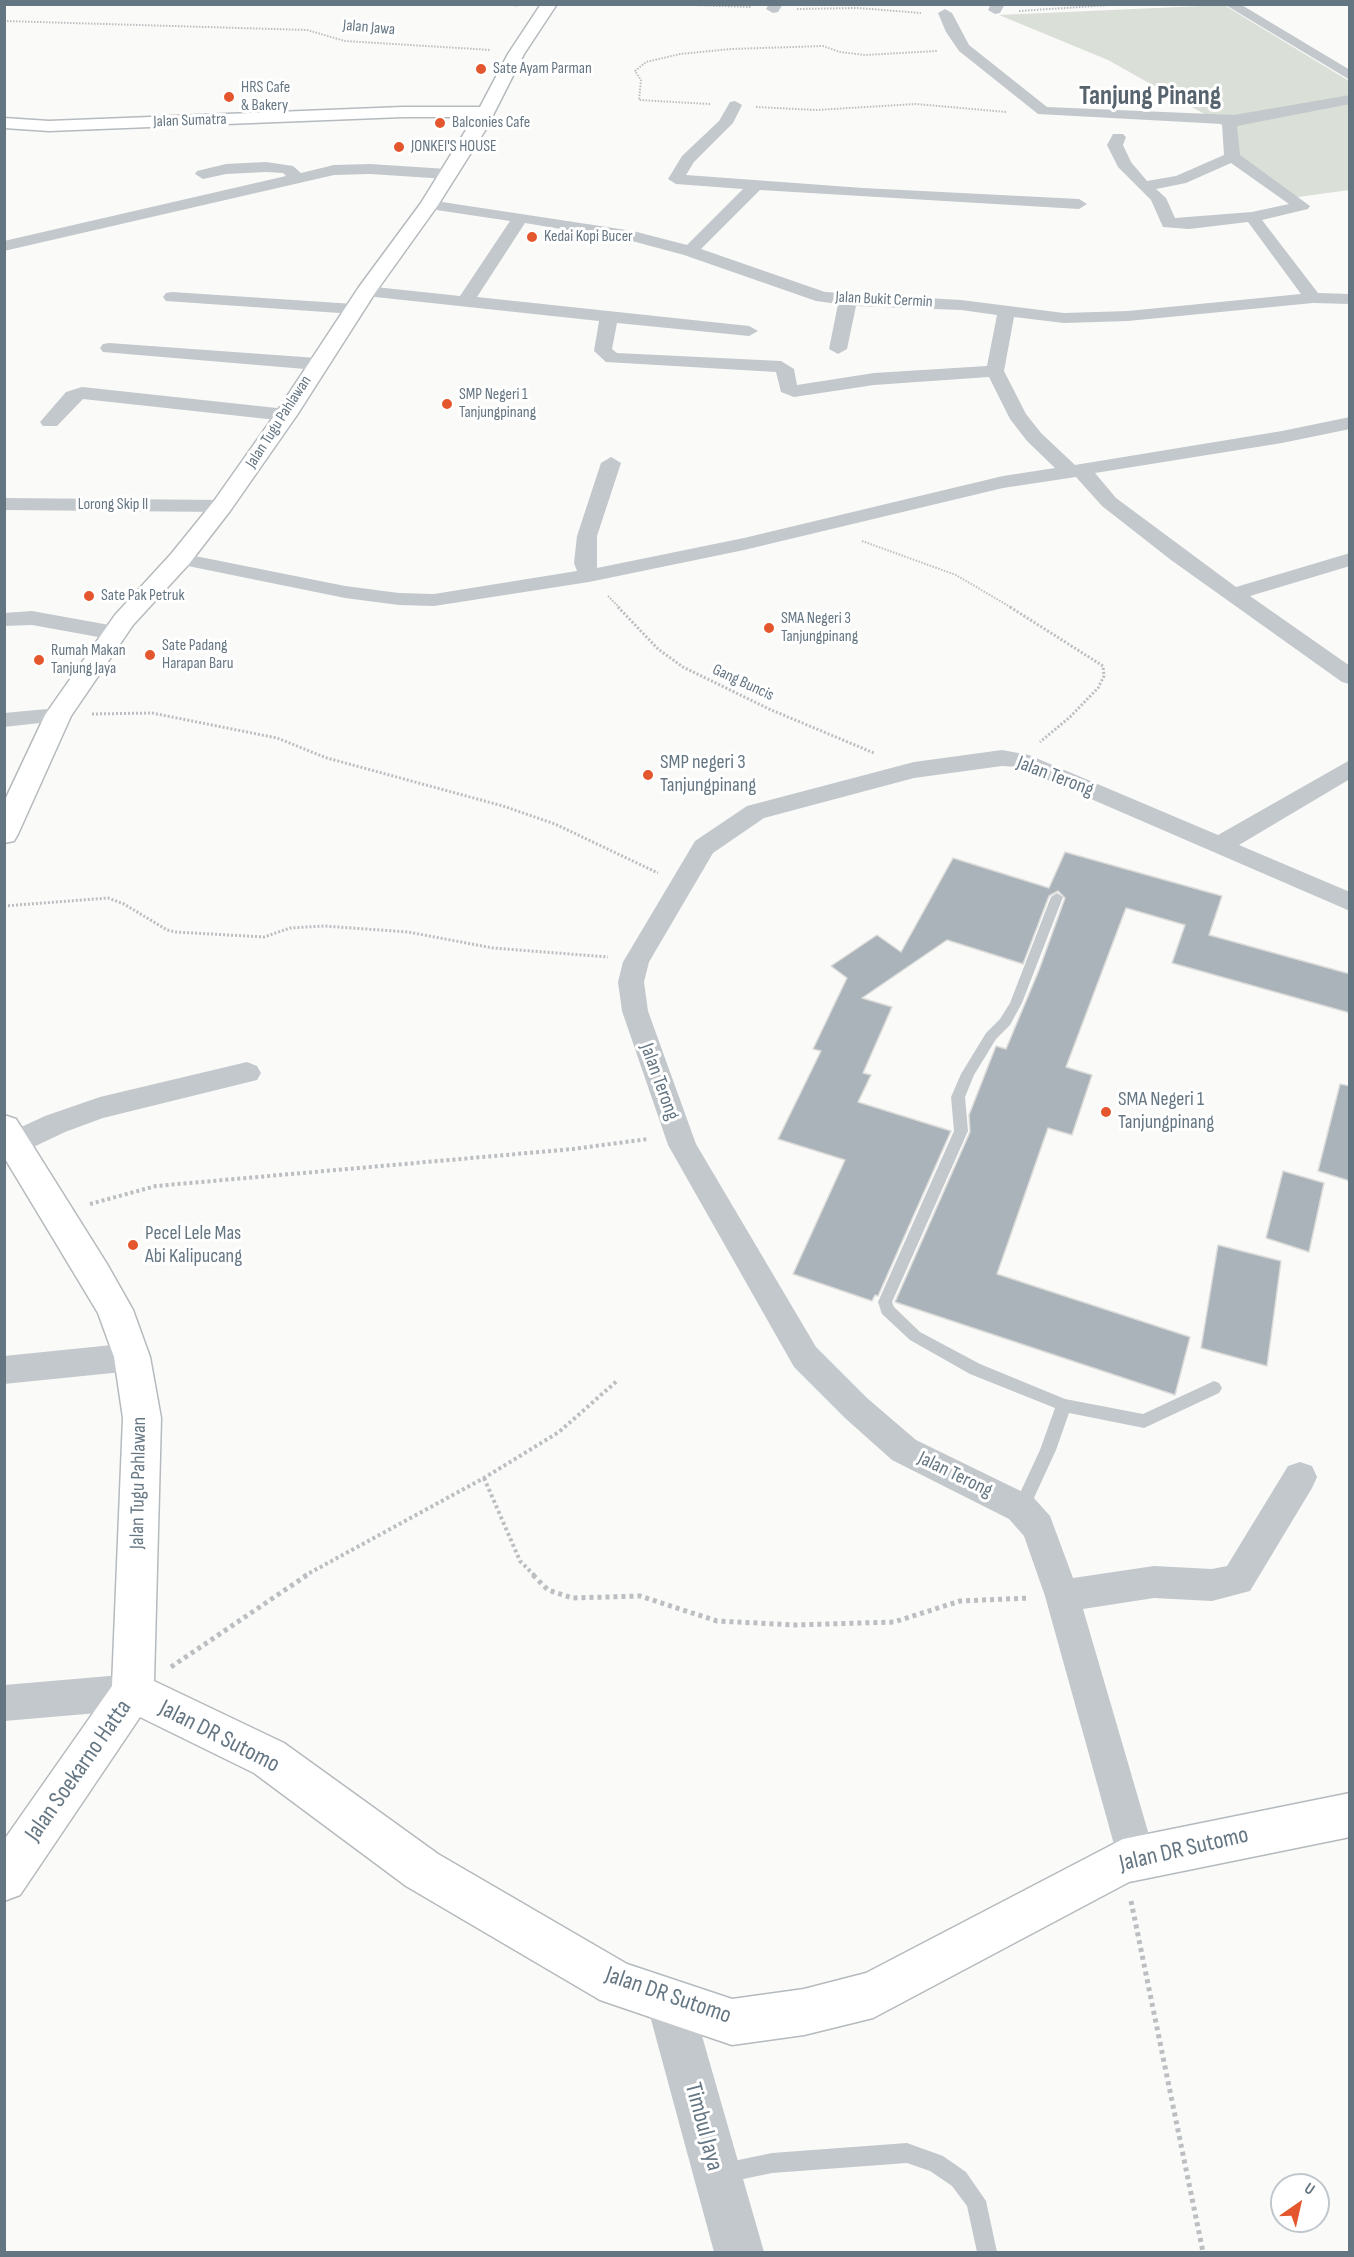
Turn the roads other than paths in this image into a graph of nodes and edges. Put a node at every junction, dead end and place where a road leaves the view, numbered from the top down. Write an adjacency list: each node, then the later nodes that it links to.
1 (549, 4): 7 (main road, Jalan Tugu Pahlawan)
2 (1230, 4): 4 (street)
3 (945, 13): 8 (street)
4 (1350, 76)
5 (1350, 99): 8 (street)
6 (735, 105): 15 (street)
7 (483, 112): 9 (main road, Jalan Sumatra); 13 (main road, Jalan Tugu Pahlawan)
8 (1234, 120): 11 (street)
9 (4, 123)
10 (1118, 137): 16 (street)
11 (1232, 157): 16 (street); 20 (street)
12 (203, 174): 14 (street)
13 (447, 174): 14 (street); 18 (main road, Jalan Tugu Pahlawan)
14 (298, 177): 21 (street)
15 (756, 185): 17 (street); 22 (street)
16 (1143, 186): 20 (street)
17 (1079, 204)
18 (429, 205): 19 (street, Jalan Bukit Cermin); 26 (main road, Jalan Tugu Pahlawan)
19 (521, 217): 22 (street, Jalan Bukit Cermin); 27 (street)
20 (1252, 217): 24 (street)
21 (4, 246)
22 (690, 251): 28 (street, Jalan Bukit Cermin)
23 (172, 297): 26 (street)
24 (1313, 298): 25 (street, Jalan Bukit Cermin); 29 (street, Jalan Bukit Cermin)
25 (1350, 299)
26 (360, 300): 27 (street); 34 (main road, Jalan Tugu Pahlawan)
27 (466, 300): 30 (street)
28 (848, 300): 29 (street, Jalan Bukit Cermin); 33 (street)
29 (1007, 311): 35 (street)
30 (609, 315): 31 (street); 35 (street)
31 (749, 331)
32 (109, 348): 34 (street)
33 (838, 349)
34 (316, 364): 36 (main road, Jalan Tugu Pahlawan)
35 (995, 371): 40 (street)
36 (286, 415): 37 (street); 42 (main road, Jalan Tugu Pahlawan)
37 (50, 422)
38 (1350, 423): 40 (street)
39 (611, 463): 45 (street)
40 (1076, 471): 45 (street); 46 (street)
41 (4, 504): 42 (street, Lorong Skip II)
42 (222, 506): 43 (main road, Jalan Tugu Pahlawan)
43 (180, 559): 45 (street); 48 (main road, Jalan Tugu Pahlawan)
44 (1350, 559): 46 (street)
45 (589, 576)
46 (1232, 595): 49 (street)
47 (4, 620): 48 (street)
48 (115, 633): 50 (main road, Jalan Tugu Pahlawan)
49 (1350, 677)
50 (58, 715): 51 (street); 53 (main road, Jalan Tugu Pahlawan)
51 (4, 720)
52 (1350, 768): 54 (street)
53 (4, 834)
54 (1220, 845): 56 (street, Jalan Terong); 64 (street, Jalan Terong)
55 (1057, 897): 62 (lane)
56 (1350, 902)
57 (247, 1073): 58 (street)
58 (9, 1136): 59 (main road, Jalan Tugu Pahlawan)
59 (132, 1357): 60 (street); 66 (main road, Jalan Tugu Pahlawan)
60 (4, 1370)
61 (1214, 1388): 62 (lane)
62 (1064, 1405): 64 (lane)
63 (1300, 1477): 65 (street)
64 (1021, 1508): 65 (street, Jalan Terong)
65 (1062, 1596): 69 (street, Jalan Terong)
66 (133, 1692): 67 (street); 70 (main road, Jalan Soekarno Hatta); 71 (main road, Jalan DR Sutomo)
67 (4, 1703)
68 (1350, 1815): 69 (main road, Jalan DR Sutomo)
69 (1130, 1860): 71 (main road, Jalan DR Sutomo)
70 (4, 1879)
71 (669, 2001): 72 (street, Timbul Jaya)
72 (716, 2175): 73 (street, Timbul Jaya); 74 (lane)
73 (739, 2253)
74 (987, 2253)

